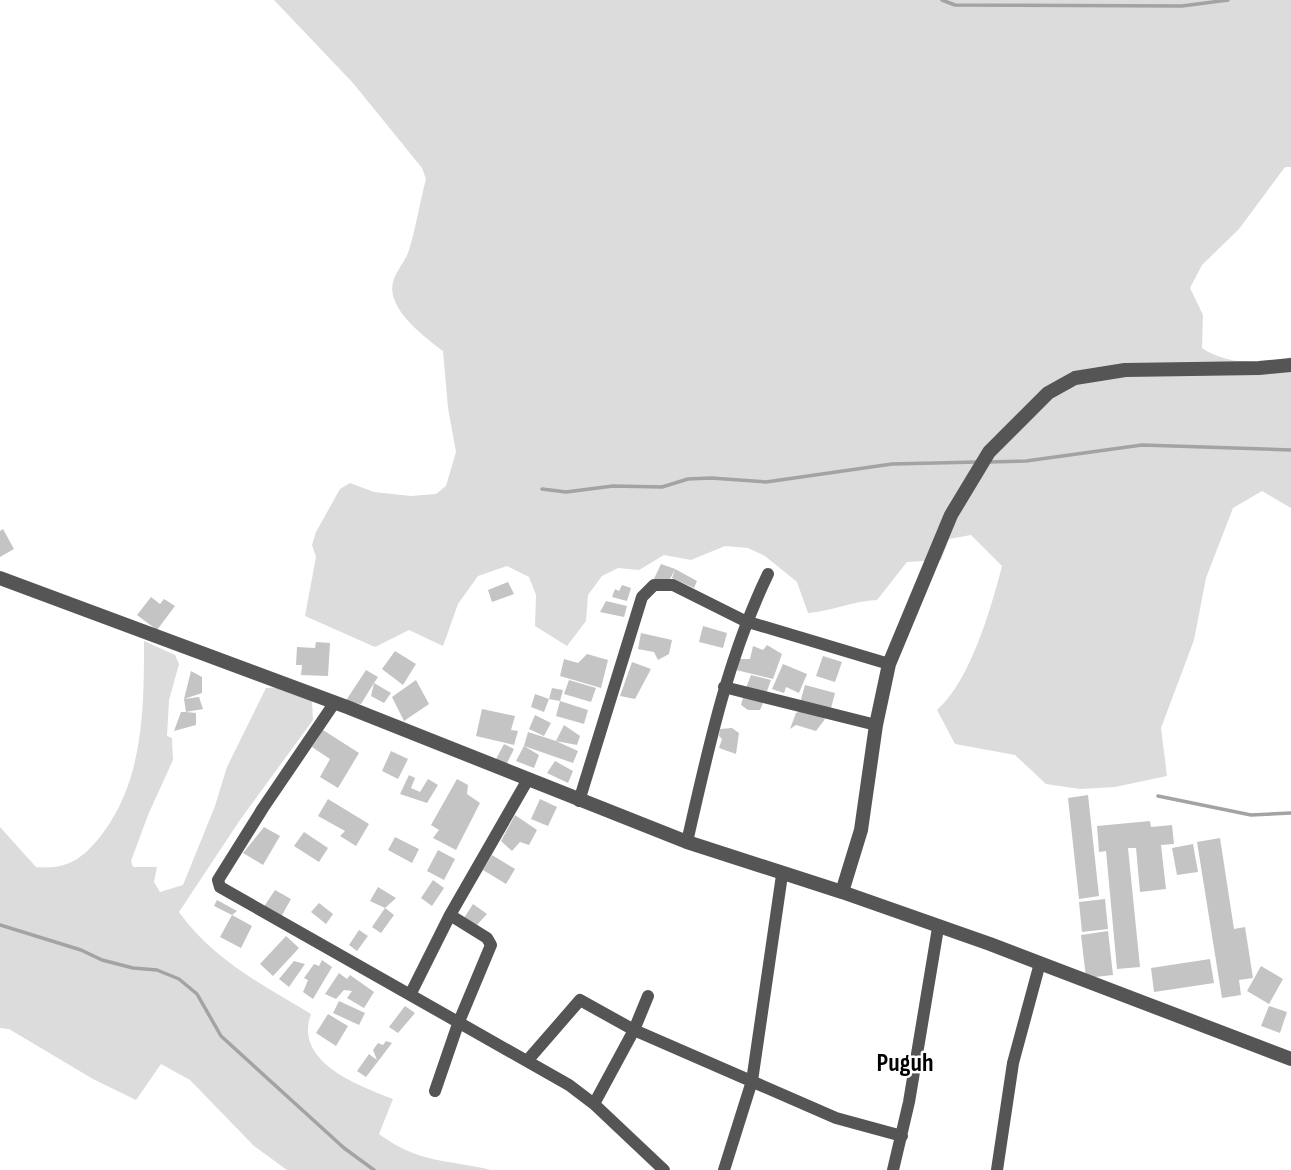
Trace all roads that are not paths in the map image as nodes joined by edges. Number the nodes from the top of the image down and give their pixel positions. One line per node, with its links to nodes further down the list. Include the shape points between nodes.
1 (1291, 365): 5 (street, via 1125,370 1075,378 1048,393 976,471 951,515)
2 (768, 574): 4 (street)
3 (0, 578): 7 (street)
4 (746, 621): 5 (street); 6 (street); 10 (street, via 673,585 648,589)
5 (889, 664): 8 (street)
6 (724, 687): 8 (street); 11 (street)
7 (335, 702): 9 (street); 17 (street, via 263,808 219,884)
8 (876, 725): 13 (street, via 861,830)
9 (527, 781): 10 (street); 14 (street)
10 (579, 801): 11 (street)
11 (687, 842): 12 (street)
12 (782, 875): 13 (street); 23 (street)
13 (842, 892): 15 (street)
14 (450, 915): 17 (street); 19 (street, via 491,945)
15 (938, 928): 16 (street); 26 (street)
16 (1041, 963): 21 (street); 30 (street, via 1013,1063)
17 (410, 995): 19 (street)
18 (648, 996): 20 (street)
19 (458, 1024): 22 (street); 24 (street)
20 (634, 1030): 22 (street, via 580,1000); 23 (street); 25 (street)
21 (1291, 1059)
22 (527, 1060): 25 (street)
23 (752, 1081): 26 (street, via 836,1118); 28 (street)
24 (435, 1091)
25 (594, 1104): 27 (street)
26 (902, 1136): 29 (street)
27 (664, 1170)
28 (724, 1170)
29 (893, 1170)
30 (997, 1170)

